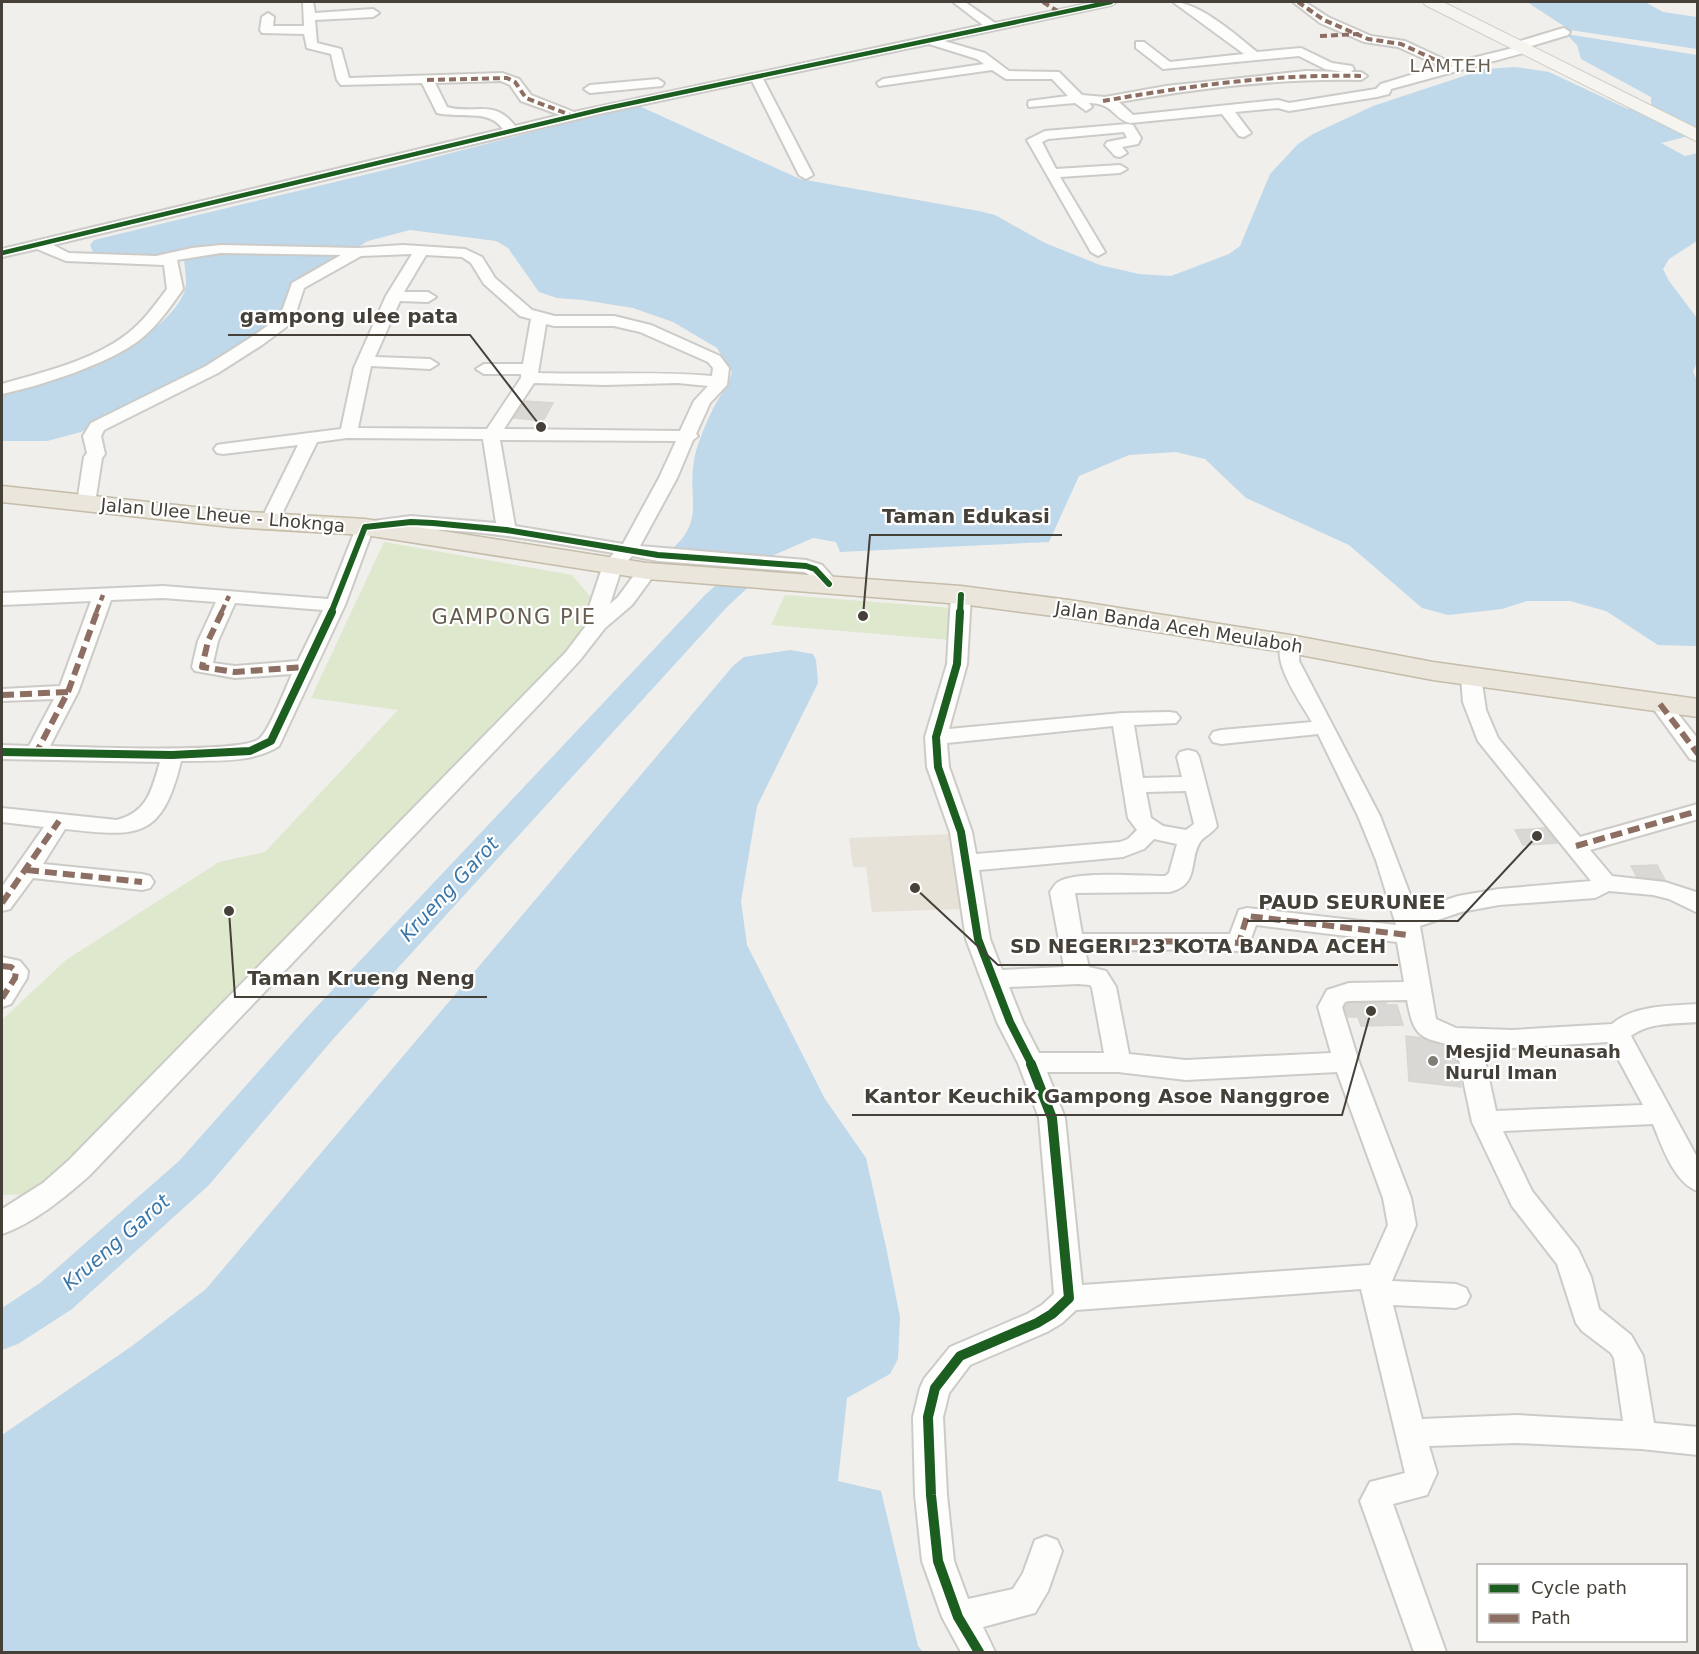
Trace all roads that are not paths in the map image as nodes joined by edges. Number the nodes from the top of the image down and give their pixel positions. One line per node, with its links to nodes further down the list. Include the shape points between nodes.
1 (308, 2): 11 (street)
2 (957, 2): 12 (street)
3 (1043, 2): 8 (street)
4 (1111, 2): 8 (street)
5 (1178, 2): 21 (street)
6 (1298, 2): 14 (street, via 1324,20)
7 (1431, 2): 19 (street)
8 (1059, 12): 12 (street)
9 (373, 13): 11 (street)
10 (268, 17): 11 (street, via 266,30)
11 (309, 23): 24 (street, via 311,45 337,52 341,73)
12 (992, 26): 16 (street)
13 (1564, 32): 19 (street)
14 (1359, 34): 15 (street); 23 (street, via 1379,42 1401,44)
15 (1320, 36)
16 (927, 40): 22 (street, via 981,56); 26 (street)
17 (1279, 41): 20 (street)
18 (1140, 45): 21 (street, via 1167,66)
19 (1521, 48): 23 (street); 39 (street)
20 (1287, 53): 21 (street); 25 (street, via 1304,53)
21 (1254, 56)
22 (995, 66): 27 (street); 32 (street, via 1006,75 1055,75)
23 (1451, 67): 29 (street)
24 (425, 74): 35 (street, via 507,78 515,82 526,98); 37 (street, via 442,110 489,112 504,119)
25 (1361, 76): 29 (street); 30 (street, via 1306,75)
26 (756, 77): 33 (street); 43 (street)
27 (883, 83)
28 (658, 84): 33 (street, via 589,84)
29 (1385, 87): 34 (street, via 1377,93 1293,112 1281,104)
30 (1103, 101): 32 (street); 36 (street, via 1112,103)
31 (1034, 104): 32 (street)
32 (1083, 104)
33 (603, 109): 35 (street)
34 (1226, 110): 36 (street); 38 (street)
35 (573, 116): 37 (street)
36 (1129, 124): 40 (street, via 1133,141 1112,145); 42 (street, via 1035,138)
37 (511, 130): 44 (street)
38 (1244, 132)
39 (1698, 137)
40 (1120, 153)
41 (1119, 170): 42 (street)
42 (1051, 173): 47 (street)
43 (806, 175)
44 (38, 244): 48 (street); 49 (street, via 66,257)
45 (422, 250): 46 (street); 50 (street); 52 (street, via 467,254 477,260 489,282)
46 (356, 252): 49 (street, via 221,249); 65 (street, via 297,286 287,319 274,328 209,371 97,427)
47 (1098, 252)
48 (2, 253)
49 (161, 259): 58 (street, via 171,263 175,289 128,340 55,372)
50 (394, 296): 51 (street); 53 (street)
51 (428, 297)
52 (539, 318): 56 (street); 57 (street, via 614,321 645,328 714,359 721,368)
53 (366, 361): 54 (street); 59 (street)
54 (430, 364)
55 (484, 369): 56 (street)
56 (529, 373): 57 (street, via 605,380 678,378); 60 (street)
57 (720, 382): 61 (street, via 702,401)
58 (2, 389)
59 (347, 433): 60 (street); 62 (street)
60 (491, 436): 61 (street); 68 (street)
61 (688, 436): 69 (street)
62 (310, 438): 63 (street); 66 (street)
63 (223, 449)
64 (2, 494): 65 (highway, Jalan Ulee Lheue - Lhoknga)
65 (86, 503): 66 (highway, Jalan Ulee Lheue - Lhoknga)
66 (269, 522): 67 (highway, Jalan Ulee Lheue - Lhoknga)
67 (365, 527): 68 (street, via 411,522); 69 (highway, Jalan Ulee Lheue - Lhoknga); 75 (street)
68 (506, 530): 69 (street)
69 (621, 557): 70 (highway, Jalan Ulee Lheue - Lhoknga); 76 (street, via 598,610)
70 (654, 566): 72 (highway, Jalan Banda Aceh Meulaboh, via 784,573 829,584); 76 (street, via 625,601)
71 (103, 595): 73 (street, via 162,592); 74 (street); 80 (street)
72 (961, 595): 77 (highway, Jalan Banda Aceh Meulaboh); 87 (street, via 957,664)
73 (229, 596): 75 (street); 78 (street, via 208,641 202,667 235,672)
74 (2, 599)
75 (334, 605): 78 (street)
76 (598, 624): 124 (street, via 538,694 79,1168 53,1191)
77 (1290, 644): 79 (highway, Jalan Banda Aceh Meulaboh); 86 (street, via 1289,661)
78 (304, 667): 92 (street, via 271,741 250,750)
79 (1471, 676): 82 (highway, Jalan Banda Aceh Meulaboh); 101 (street, via 1478,722 1489,741)
80 (68, 692): 81 (street); 90 (street)
81 (2, 695)
82 (1660, 704): 83 (highway, Jalan Banda Aceh Meulaboh); 91 (street)
83 (1698, 708)
84 (1169, 718): 85 (street)
85 (1122, 719): 87 (street); 95 (street)
86 (1325, 727): 88 (street, via 1241,724); 108 (street, via 1369,816)
87 (936, 737): 102 (street, via 938,767 961,832)
88 (1221, 737)
89 (2, 753): 90 (street)
90 (36, 753): 92 (street)
91 (1698, 754)
92 (172, 755): 98 (street, via 160,800 143,820 117,827)
93 (1188, 757): 94 (street)
94 (1195, 784): 95 (street); 100 (street, via 1206,826)
95 (1134, 785): 99 (street, via 1139,818)
96 (1698, 811): 101 (street)
97 (2, 815): 98 (street)
98 (59, 821): 103 (street)
99 (1150, 830): 100 (street); 102 (street, via 1136,844 1123,849)
100 (1190, 838): 109 (street, via 1179,877 1170,884 1095,883 1067,887 1062,892)
101 (1576, 846): 105 (street)
102 (966, 863): 112 (street, via 978,939)
103 (27, 870): 104 (street); 106 (street)
104 (142, 882)
105 (1605, 883): 107 (street, via 1665,889); 108 (street, via 1595,890 1458,904)
106 (2, 903)
107 (1698, 905)
108 (1408, 928): 109 (street, via 1247,916 1239,944); 113 (street)
109 (1073, 944): 111 (street)
110 (2, 966): 114 (street, via 16,971)
111 (1078, 975): 112 (street); 118 (street, via 1097,977 1104,987)
112 (994, 979): 120 (street)
113 (1419, 991): 117 (street, via 1424,1024 1440,1033); 119 (street, via 1349,992 1336,996 1330,1008)
114 (2, 998)
115 (1698, 1012): 116 (street, via 1647,1018 1620,1028)
116 (1617, 1034): 117 (street); 121 (street)
117 (1467, 1037): 122 (street)
118 (1118, 1062): 119 (street, via 1186,1070); 120 (street)
119 (1347, 1062): 125 (street, via 1397,1198 1402,1225)
120 (1030, 1063): 127 (street, via 1052,1118)
121 (1661, 1114): 122 (street); 123 (street, via 1681,1157)
122 (1485, 1122): 129 (street, via 1522,1198 1568,1257 1586,1314 1621,1344 1628,1356)
123 (1698, 1180)
124 (2, 1223)
125 (1377, 1284): 126 (street); 127 (street); 128 (street)
126 (1456, 1296)
127 (1069, 1298): 132 (street, via 1037,1323 960,1356 935,1388 928,1417 938,1561)
128 (1410, 1433): 129 (street, via 1517,1429); 134 (street, via 1421,1473 1416,1485 1381,1492 1376,1501)
129 (1641, 1435): 130 (street)
130 (1698, 1442)
131 (1046, 1551): 132 (street, via 1037,1580 1023,1602)
132 (958, 1617): 133 (street)
133 (979, 1653)
134 (1430, 1653)

